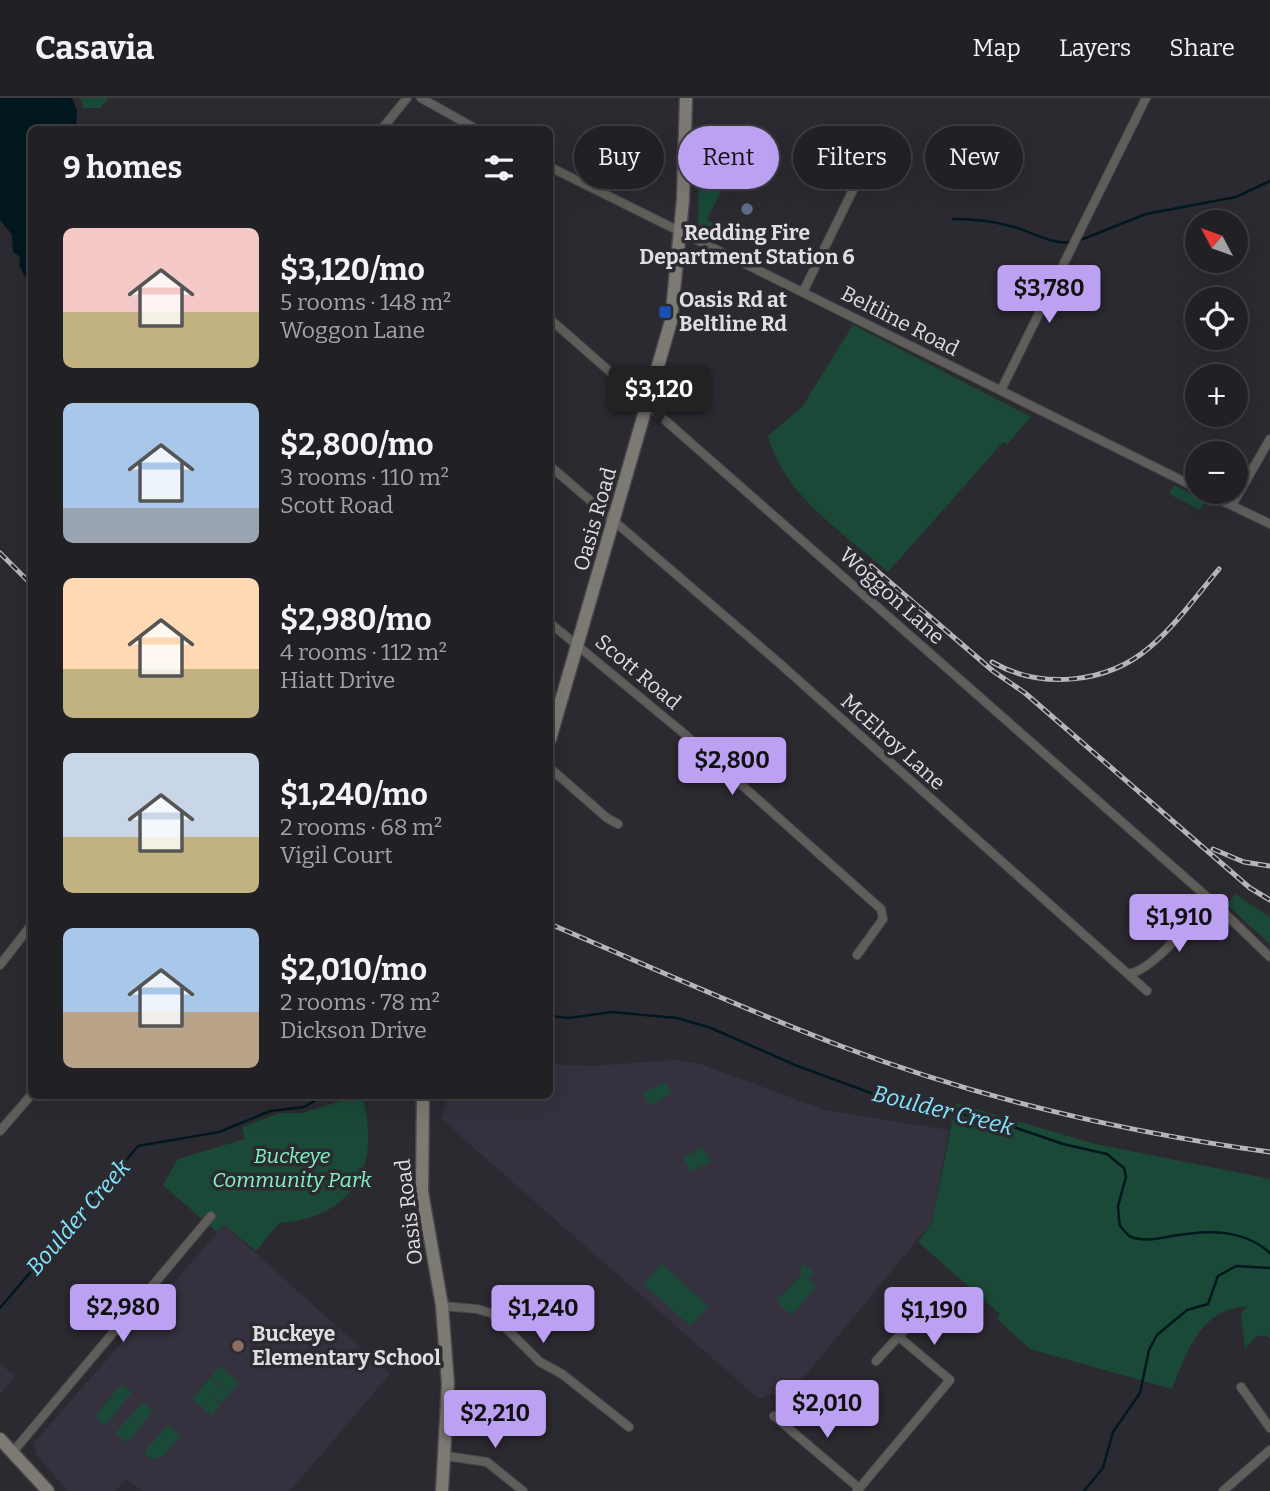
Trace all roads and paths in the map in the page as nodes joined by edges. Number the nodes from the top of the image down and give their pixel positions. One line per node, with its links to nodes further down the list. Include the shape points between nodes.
1 (407, 98): 5 (street)
2 (421, 98): 6 (street)
3 (685, 98): 9 (main road, Oasis Road)
4 (1146, 98): 12 (street)
5 (384, 126)
6 (471, 126)
7 (553, 168): 9 (street, Beltline Road)
8 (853, 189): 10 (street)
9 (681, 230): 10 (street, Beltline Road); 13 (main road, Oasis Road, via 674,305)
10 (803, 292): 12 (street, Beltline Road)
11 (553, 321): 13 (street, Woggon Lane)
12 (1001, 390): 16 (street, Beltline Road)
13 (648, 406): 18 (main road, Oasis Road); 25 (street, Woggon Lane)
14 (1270, 439): 17 (street)
15 (553, 469): 18 (street, McElroy Lane)
16 (1185, 482)
17 (1232, 505): 19 (street)
18 (614, 521): 21 (main road, Oasis Road); 30 (street, McElroy Lane)
19 (1270, 524)
20 (553, 625): 21 (street, Scott Road)
21 (579, 644): 22 (main road, Oasis Road); 27 (street, Scott Road, via 881,909 883,919)
22 (553, 729)
23 (553, 771): 24 (street)
24 (618, 824)
25 (1210, 900): 28 (street, Woggon Lane); 30 (street, via 1153,961 1138,973)
26 (28, 929): 29 (street)
27 (857, 955)
28 (1270, 957)
29 (0, 965)
30 (1128, 974): 31 (street, McElroy Lane)
31 (1147, 991)
32 (28, 1099): 34 (street)
33 (423, 1099): 36 (main road, Oasis Road, via 422,1192)
34 (0, 1131)
35 (211, 1216): 46 (street)
36 (442, 1307): 42 (street, via 477,1308 495,1316 540,1362); 47 (main road, Oasis Road, via 448,1384)
37 (921, 1312): 38 (street)
38 (899, 1337): 39 (street); 48 (street, via 950,1380)
39 (876, 1361)
40 (1241, 1387): 43 (street)
41 (774, 1416): 48 (street)
42 (629, 1427)
43 (1270, 1428)
44 (0, 1439): 46 (main road)
45 (1270, 1450): 52 (street)
46 (12, 1453): 49 (main road)
47 (446, 1456): 50 (main road, Oasis Road); 51 (street, via 487,1462)
48 (858, 1489)
49 (48, 1491)
50 (442, 1491)
51 (523, 1491)
52 (1223, 1491)

